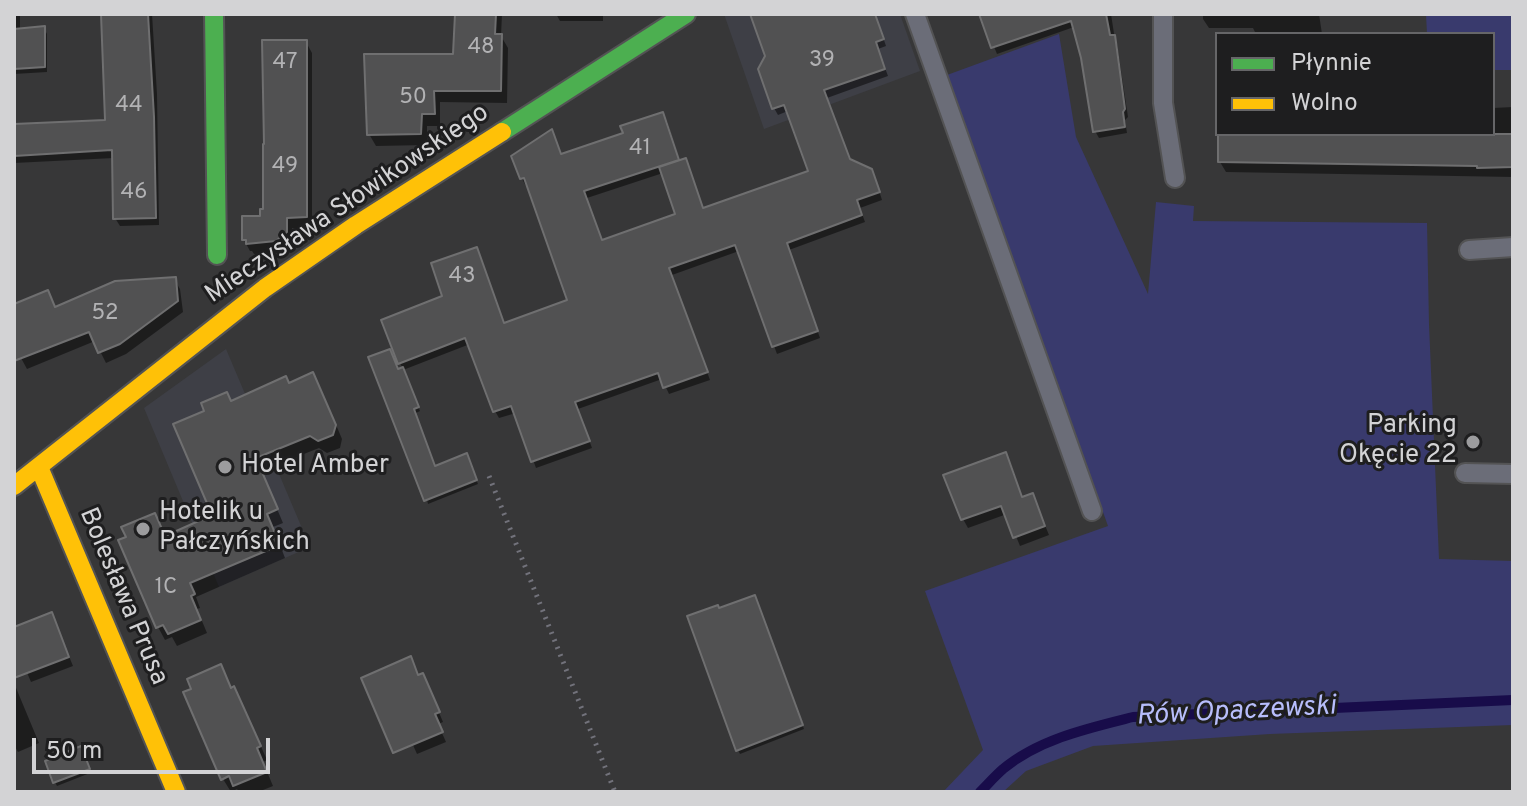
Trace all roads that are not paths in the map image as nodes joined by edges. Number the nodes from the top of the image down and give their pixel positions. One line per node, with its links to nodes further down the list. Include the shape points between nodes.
1 (214, 14): 8 (street)
2 (686, 14): 9 (street, Mieczysława Słowikowskiego, via 265,288)
3 (915, 14): 13 (lane)
4 (1163, 14): 5 (lane, via 1163,103)
5 (1175, 178)
6 (1513, 247): 7 (lane)
7 (1469, 250)
8 (217, 255)
9 (39, 467): 12 (street, Mieczysława Słowikowskiego); 14 (street, Bolesława Prusa)
10 (1465, 473): 11 (lane)
11 (1513, 474)
12 (14, 486)
13 (1092, 511)
14 (176, 792)

